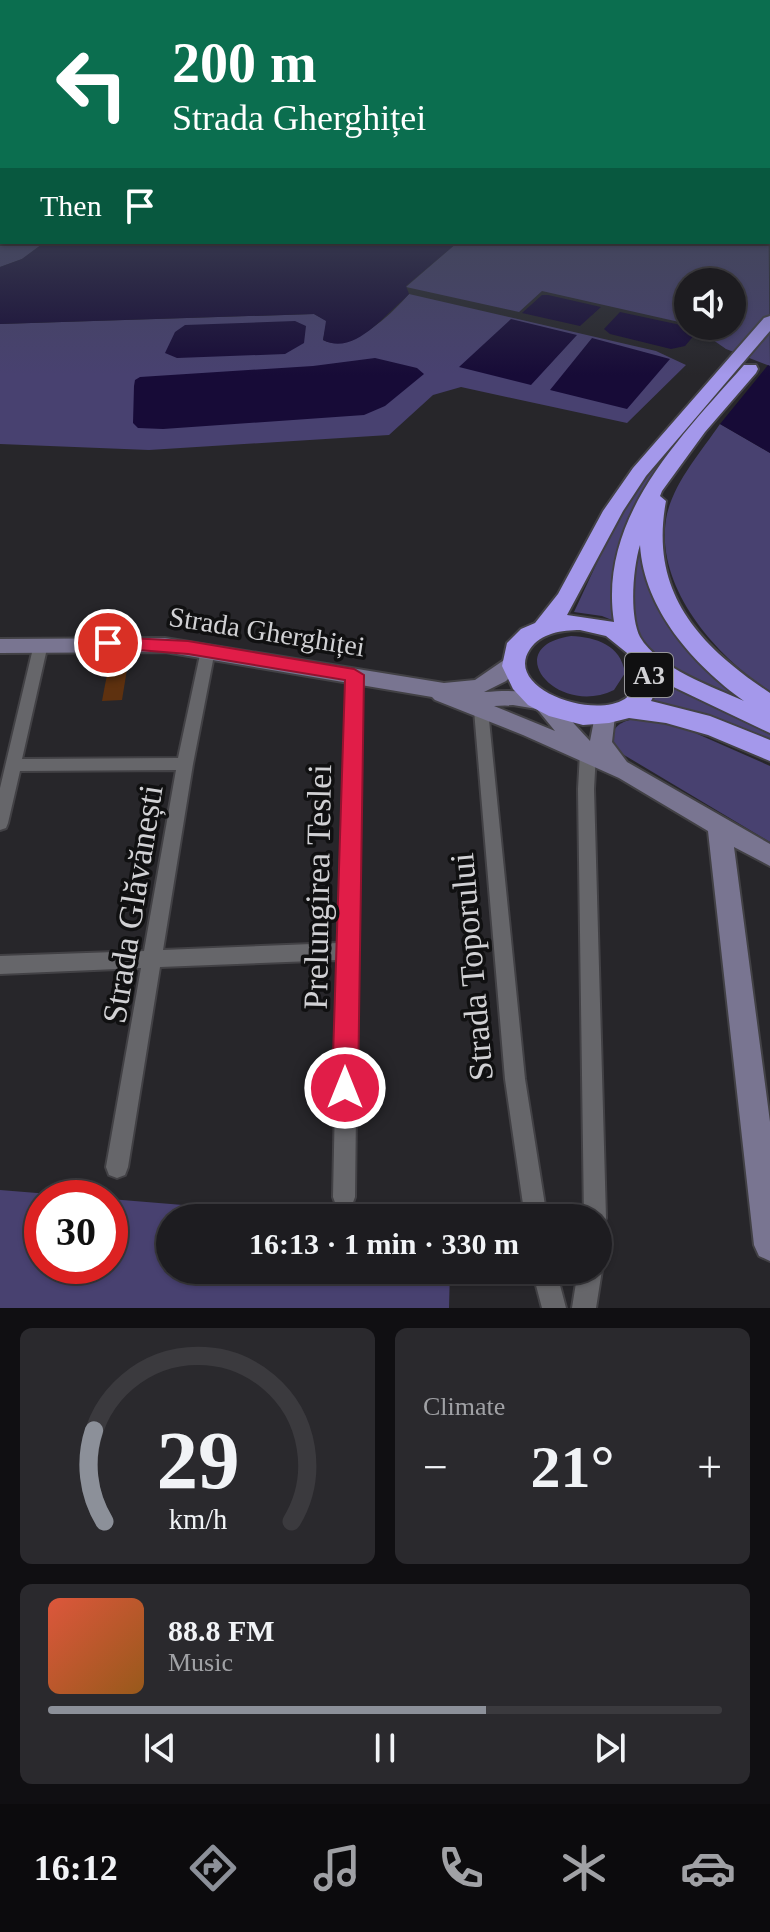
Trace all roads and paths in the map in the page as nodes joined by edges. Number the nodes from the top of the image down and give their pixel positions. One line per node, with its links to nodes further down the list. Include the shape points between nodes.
1 (770, 322): 3 (highway, A3)
2 (770, 346): 3 (highway, A3)
3 (688, 430): 4 (highway, A3); 5 (highway, A3, via 613,509 563,606)
4 (673, 461): 6 (highway, A3, via 644,502 628,544 623,597); 16 (highway, via 649,524 657,580 690,636 729,676)
5 (545, 626): 6 (highway, A3, via 587,623); 11 (highway, A3, via 519,644)
6 (629, 640): 10 (highway, A3)
7 (41, 644): 8 (street, Strada Gherghiței); 9 (street, Strada Gherghiței, via 129,643); 23 (street)
8 (0, 646)
9 (208, 650): 12 (street, Strada Gherghiței); 22 (street, Strada Glăvănești)
10 (646, 660): 18 (highway, A3, via 645,692); 19 (highway, A3, via 684,684)
11 (514, 663): 13 (street, Strada Gherghiței, via 473,688); 15 (highway, via 520,684)
12 (354, 675): 13 (street, Strada Gherghiței); 28 (street, Prelungirea Teslei)
13 (427, 689): 14 (street, Strada Gherghiței)
14 (459, 701): 15 (street, Strada Gherghiței, via 520,697); 17 (street, Strada Gherghiței)
15 (543, 704): 18 (highway, A3, via 575,715); 21 (street, Strada Gherghiței)
16 (770, 706)
17 (481, 710): 21 (street, Strada Gherghiței); 33 (street, Strada Toporului, via 515,1079)
18 (616, 712): 20 (highway, A3, via 668,711 692,717); 24 (street, Strada Gherghiței, via 600,733 602,748)
19 (770, 723)
20 (770, 751)
21 (588, 753): 24 (street, Strada Gherghiței); 34 (street)
22 (185, 764): 23 (street); 29 (street, Strada Glăvănești)
23 (14, 765): 25 (street)
24 (627, 772): 26 (street, Strada Gherghiței)
25 (0, 823)
26 (719, 825): 27 (street, Strada Gherghiței); 35 (street)
27 (770, 856)
28 (347, 951): 29 (street); 32 (street, Prelungirea Teslei)
29 (154, 960): 30 (street); 31 (street, Strada Glăvănești)
30 (0, 965)
31 (117, 1167)
32 (344, 1197)
33 (534, 1204)
34 (595, 1204)
35 (770, 1245)
36 (548, 1284): 38 (street)
37 (588, 1284): 39 (street)
38 (554, 1308)
39 (584, 1308)

